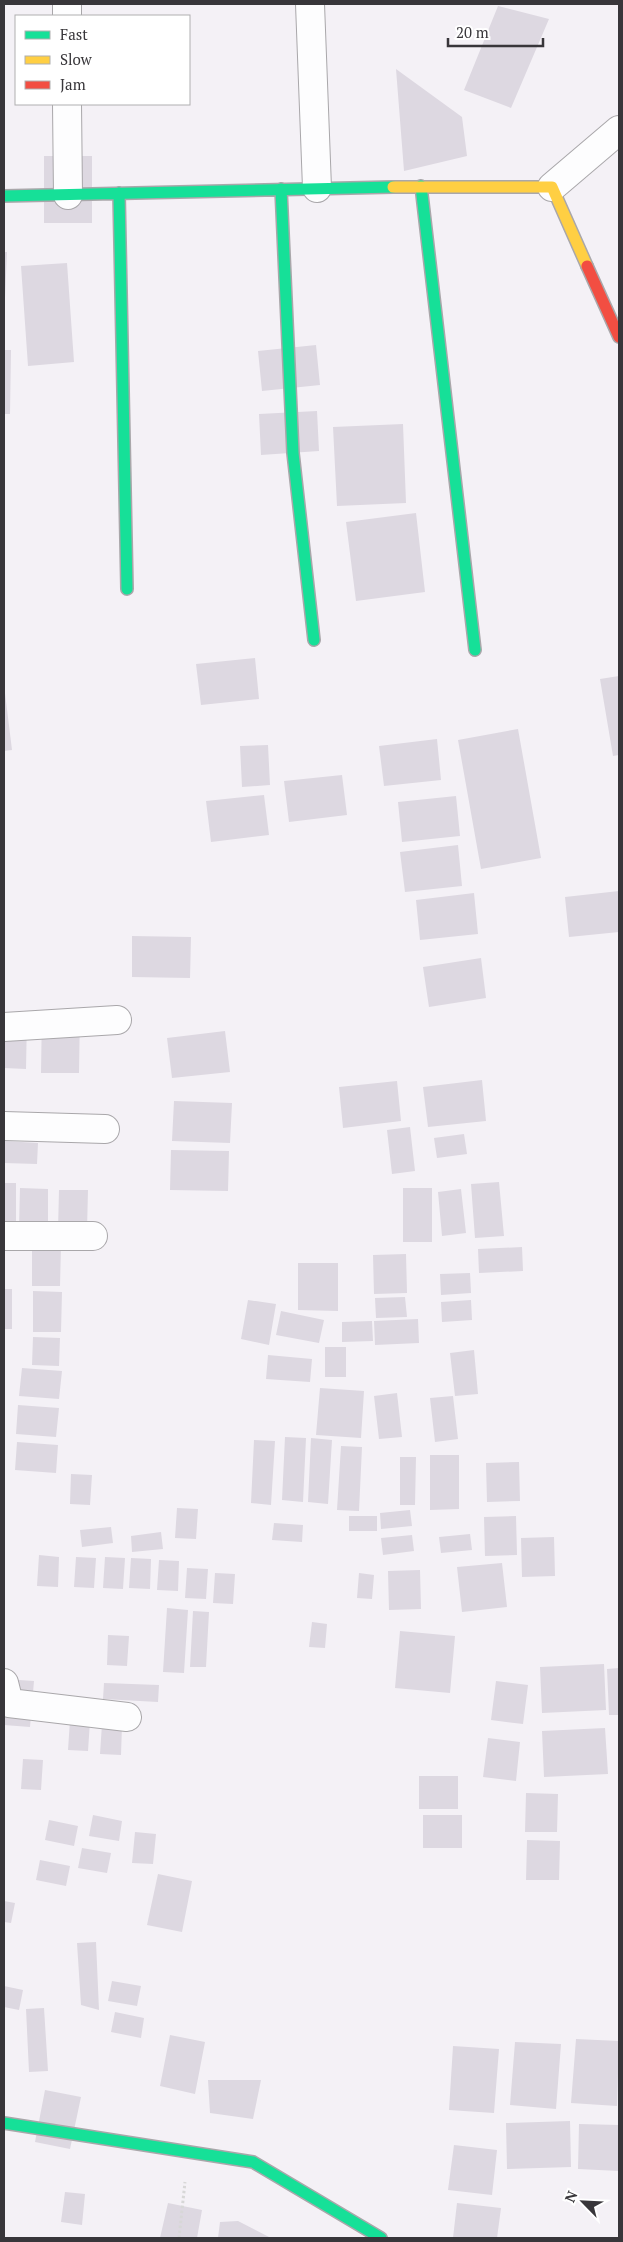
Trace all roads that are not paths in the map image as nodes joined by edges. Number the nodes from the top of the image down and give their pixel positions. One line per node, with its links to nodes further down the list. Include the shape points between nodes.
1 (310, 4): 6 (street)
2 (67, 105): 9 (street)
3 (619, 130): 5 (street)
4 (421, 186): 5 (street); 6 (street); 14 (street)
5 (552, 187): 11 (street)
6 (317, 188): 7 (street)
7 (281, 189): 8 (street); 13 (street, via 293,453)
8 (120, 193): 9 (street); 12 (street)
9 (68, 195): 10 (street)
10 (4, 196)
11 (619, 337)
12 (127, 589)
13 (314, 640)
14 (475, 650)
15 (117, 1020): 16 (street)
16 (4, 1027)
17 (4, 1126): 18 (street)
18 (105, 1129)
19 (4, 1236): 20 (street)
20 (93, 1236)
21 (4, 1683): 22 (street, via 9,1703)
22 (127, 1717)
23 (4, 2123): 24 (street, via 253,2162)
24 (381, 2238)

